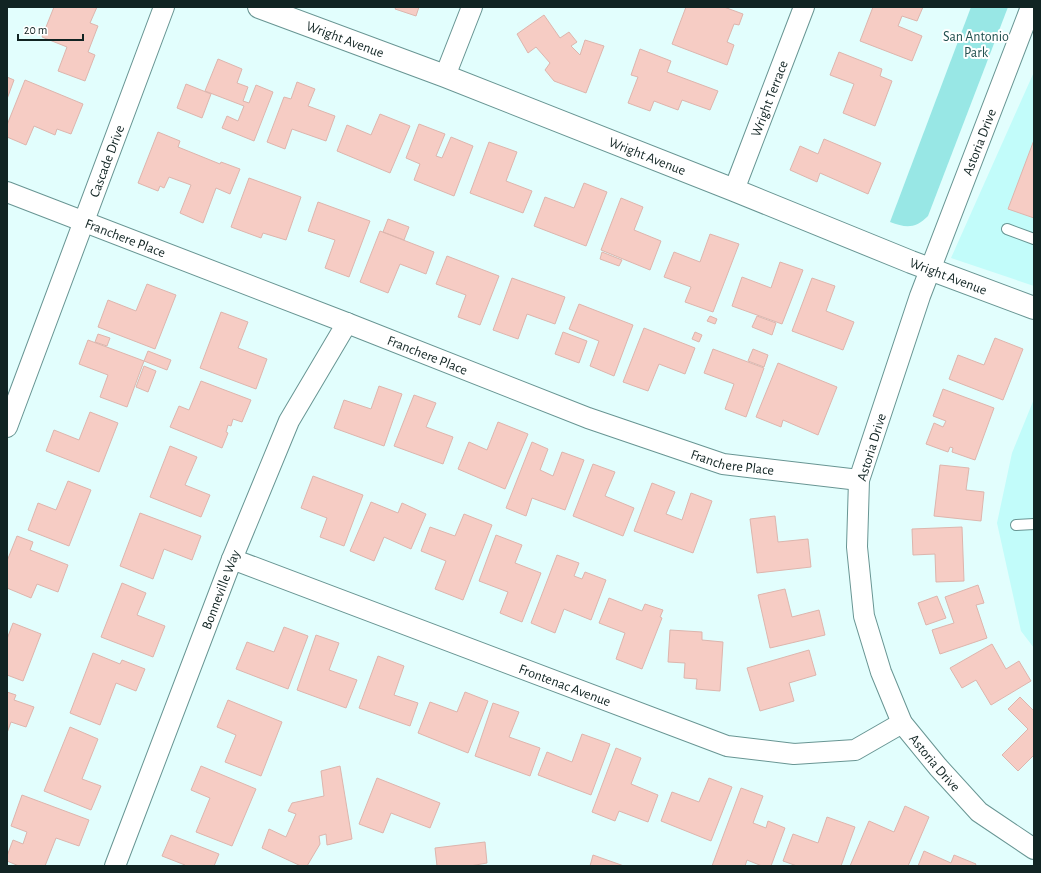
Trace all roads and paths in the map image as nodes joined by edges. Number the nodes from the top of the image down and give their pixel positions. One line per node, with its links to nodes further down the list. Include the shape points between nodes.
1 (164, 7): 9 (street, Cascade Drive)
2 (259, 7): 6 (street, Wright Avenue)
3 (472, 7): 6 (street)
4 (804, 7): 7 (street, Wright Terrace)
5 (1031, 7): 12 (street, Astoria Drive)
6 (445, 76): 7 (street, Wright Avenue)
7 (734, 190): 12 (street, Wright Avenue)
8 (7, 192): 9 (street, Franchere Place)
9 (83, 222): 14 (street, Franchere Place); 15 (street, Cascade Drive)
10 (1007, 229): 11 (lane)
11 (1034, 239)
12 (930, 269): 13 (street, Wright Avenue); 16 (street, Astoria Drive)
13 (1034, 308)
14 (347, 323): 16 (street, Franchere Place, via 588,418 723,464); 19 (street, Bonneville Way, via 289,421)
15 (7, 427)
16 (859, 480): 20 (street, Astoria Drive, via 856,547 864,616 881,672)
17 (1034, 524): 18 (lane)
18 (1016, 525)
19 (232, 559): 20 (street, Frontenac Avenue, via 727,746 794,754 855,750); 22 (street, Bonneville Way)
20 (902, 723): 21 (street, Astoria Drive, via 979,812)
21 (1034, 849)
22 (115, 866)

